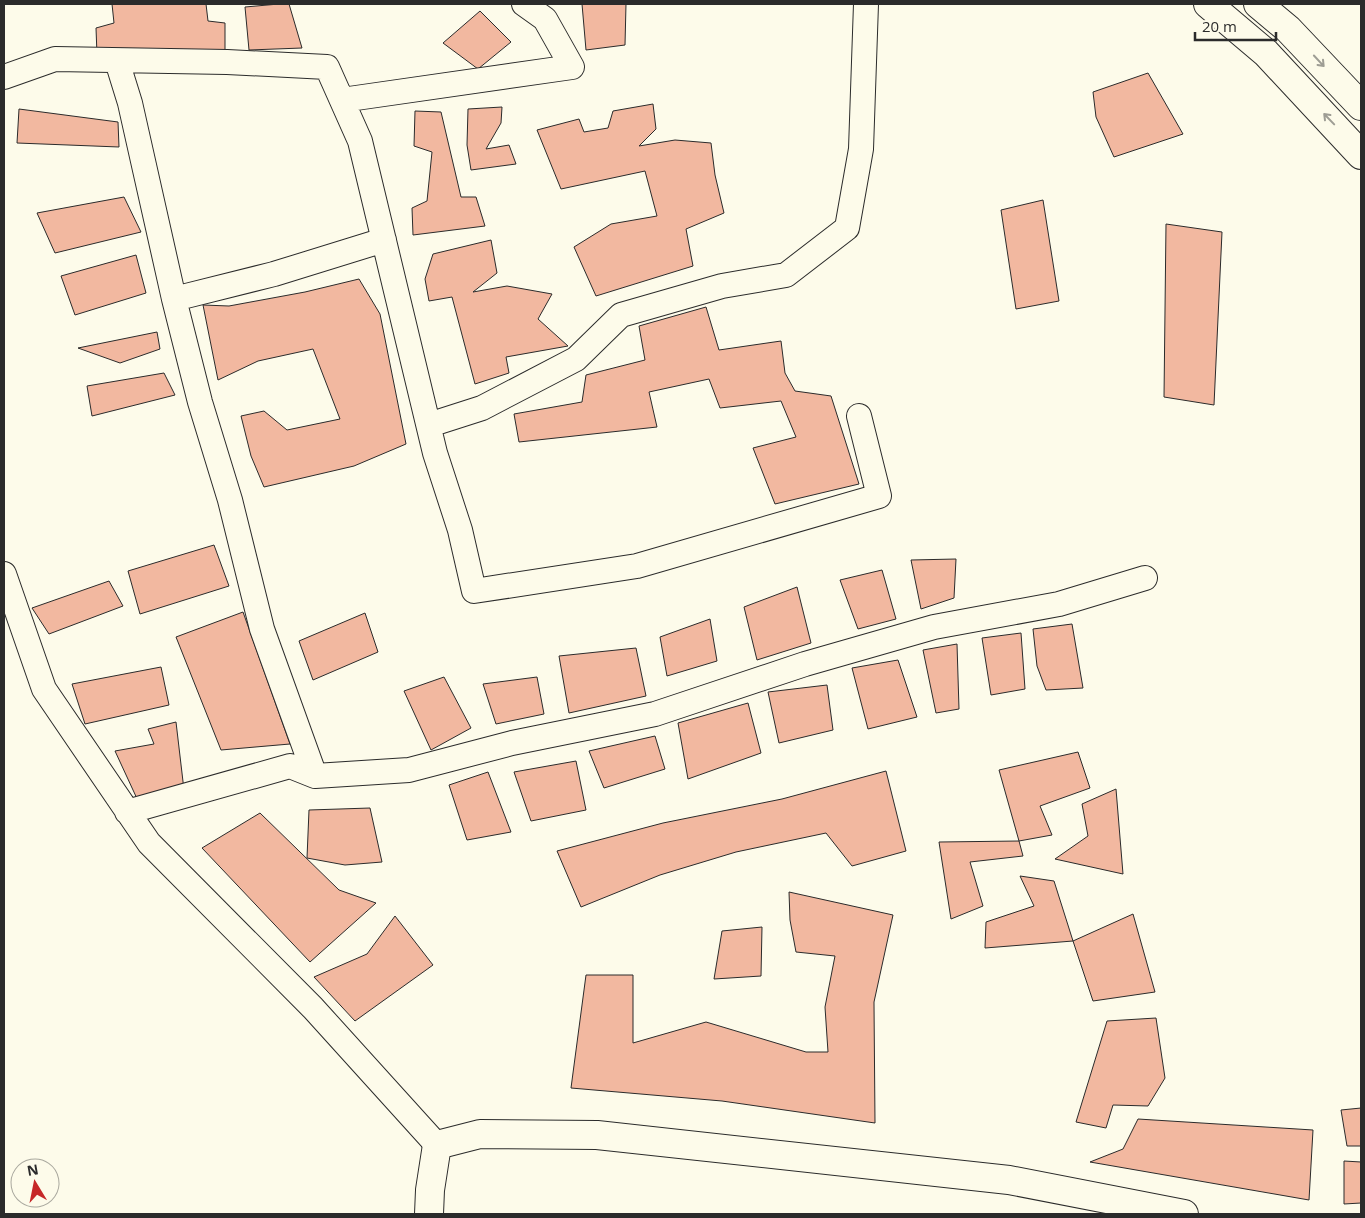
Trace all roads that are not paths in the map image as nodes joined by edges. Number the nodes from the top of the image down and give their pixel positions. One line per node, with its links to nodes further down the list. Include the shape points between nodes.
1 (524, 4): 7 (street, via 545,19 572,67)
2 (866, 4): 13 (street, via 861,149 847,228 786,275 722,286 621,315 576,359 482,408)
3 (1208, 4): 9 (main road, one-way to 3, via 1266,53)
4 (1258, 4): 8 (main road, one-way to 8, via 1288,29)
5 (117, 61): 6 (street, via 56,58); 7 (street, via 327,67); 11 (street, via 130,102)
6 (4, 77)
7 (342, 100): 10 (street, via 360,141)
8 (1361, 106)
9 (1361, 155)
10 (384, 240): 11 (street, via 274,274); 13 (street)
11 (174, 299): 16 (street, via 262,629)
12 (859, 416): 13 (street, via 879,496 637,566 474,591)
13 (429, 425)
14 (4, 574): 17 (street, via 44,689)
15 (1145, 578): 16 (street, via 1059,604 934,627 805,664 655,714 512,743 409,770)
16 (315, 776): 17 (street, via 290,766)
17 (127, 812): 18 (street, via 149,843 313,1008)
18 (437, 1145): 19 (main road); 20 (main road, via 480,1134 597,1135 1009,1180)
19 (429, 1214)
20 (1184, 1214)

